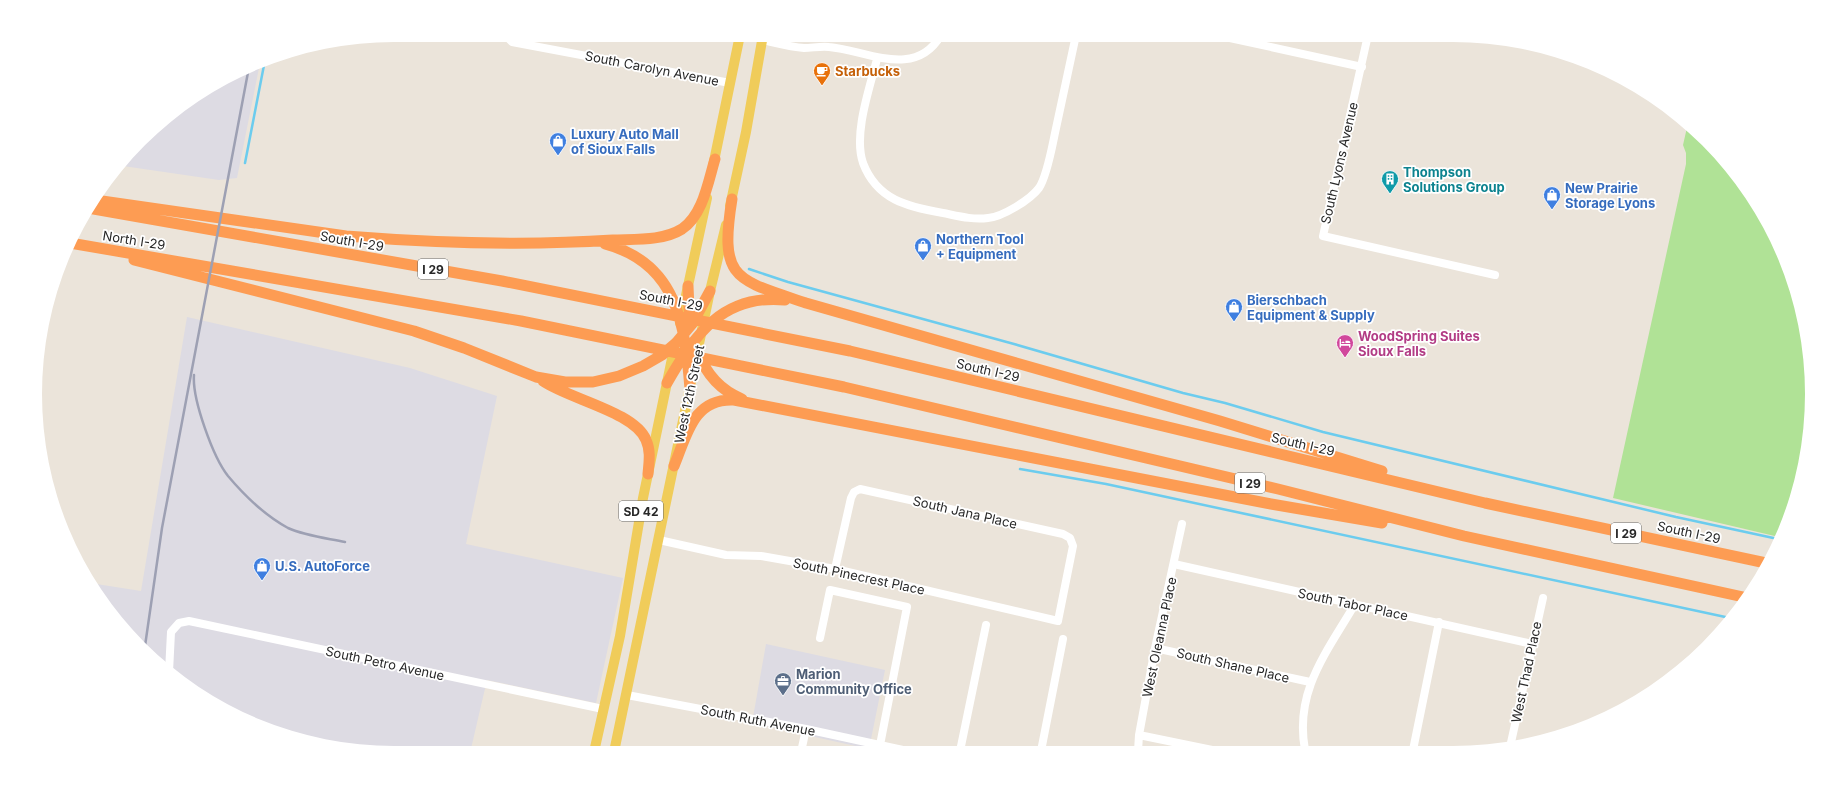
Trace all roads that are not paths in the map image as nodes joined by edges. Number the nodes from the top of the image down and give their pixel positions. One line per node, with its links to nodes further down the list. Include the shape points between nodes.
1 (512, 42): 11 (street, South Carolyn Avenue)
2 (739, 42): 11 (main road)
3 (762, 42): 13 (main road)
4 (779, 42): 9 (street, via 804,48 829,47)
5 (934, 42): 9 (street, via 927,51 914,57 898,60)
6 (1074, 42): 9 (street, via 1049,161 1039,188 1008,212 989,218 970,219 915,208 899,203 877,186 863,162 860,132)
7 (1248, 42): 10 (street)
8 (1367, 42): 10 (street, South Lyons Avenue)
9 (877, 58)
10 (1362, 67): 20 (street, South Lyons Avenue, via 1323,236)
11 (730, 83): 12 (main road)
12 (715, 159): 17 (highway, via 698,210 683,229 664,236); 21 (main road)
13 (732, 199): 22 (main road); 23 (highway, via 728,237 734,269 747,282)
14 (99, 201): 17 (highway, via 381,239 532,243)
15 (94, 209): 16 (highway, North I-29 / I 29)
16 (198, 228): 35 (highway, South I-29 / I 29, via 502,281 765,333)
17 (597, 241): 24 (highway, via 630,253 651,267 671,293)
18 (75, 245): 37 (highway, North I-29 / I 29, via 193,263 616,339 752,367)
19 (75, 245): 29 (highway, via 414,331)
20 (1495, 275)
21 (688, 286): 24 (main road); 25 (highway, via 689,309)
22 (710, 291): 25 (highway)
23 (806, 303): 25 (highway, via 767,299 746,303 725,312); 35 (highway, via 1220,421)
24 (682, 329): 25 (highway); 26 (highway); 28 (highway)
25 (697, 330): 27 (highway); 28 (highway)
26 (676, 344): 29 (highway, via 643,366 605,380 580,383); 30 (main road, West 12th Street / SD 42)
27 (698, 350): 31 (main road, West 12th Street / SD 42); 32 (highway, via 703,364 718,384 734,396)
28 (686, 351): 30 (highway); 31 (highway)
29 (536, 376): 34 (highway, via 552,387 635,424 647,441)
30 (667, 383): 34 (main road, West 12th Street / SD 42)
31 (690, 389): 33 (main road, West 12th Street / SD 42)
32 (756, 404): 33 (highway, via 725,400 703,409 691,426); 37 (highway, via 1271,504)
33 (674, 466): 38 (main road, West 12th Street / SD 42)
34 (648, 474): 55 (main road, West 12th Street / SD 42, via 620,636)
35 (1485, 503): 39 (highway, South I-29 / I 29)
36 (1182, 524): 40 (street, West Oleanna Place)
37 (1464, 536): 42 (highway, I 29)
38 (659, 540): 41 (street, South Pinecrest Place, via 726,555 761,556); 54 (main road, West 12th Street / SD 42)
39 (1762, 562)
40 (1174, 564): 44 (street, South Tabor Place); 51 (street, West Oleanna Place)
41 (835, 569): 45 (street, South Pinecrest Place); 45 (street, South Jana Place, via 852,498 854,492 860,490 1064,534 1072,542 1073,554)
42 (1741, 596)
43 (1543, 598): 50 (street, West Thad Place)
44 (1355, 604): 46 (street, South Tabor Place); 53 (street)
45 (1058, 621)
46 (1439, 622): 50 (street, South Tabor Place); 68 (street)
47 (986, 626): 63 (street)
48 (820, 638): 59 (street, via 830,590 907,607)
49 (1063, 639): 64 (street)
50 (1532, 644): 58 (street, West Thad Place)
51 (1155, 648): 53 (street, South Shane Place); 57 (street, West Oleanna Place)
52 (169, 665): 55 (street, South Petro Avenue, via 171,632 179,623 189,621)
53 (1310, 682): 67 (street, via 1303,715)
54 (627, 695): 56 (street, South Ruth Avenue); 61 (main road, West 12th Street / SD 42)
55 (604, 709): 60 (main road, West 12th Street / SD 42)
56 (806, 729): 59 (street, South Ruth Avenue); 62 (street)
57 (1139, 735): 65 (street, West Oleanna Place); 66 (street)
58 (1511, 741)
59 (880, 745)
60 (595, 746)
61 (615, 746)
62 (802, 746)
63 (961, 746)
64 (1042, 746)
65 (1138, 746)
66 (1193, 746)
67 (1304, 746)
68 (1414, 746)

